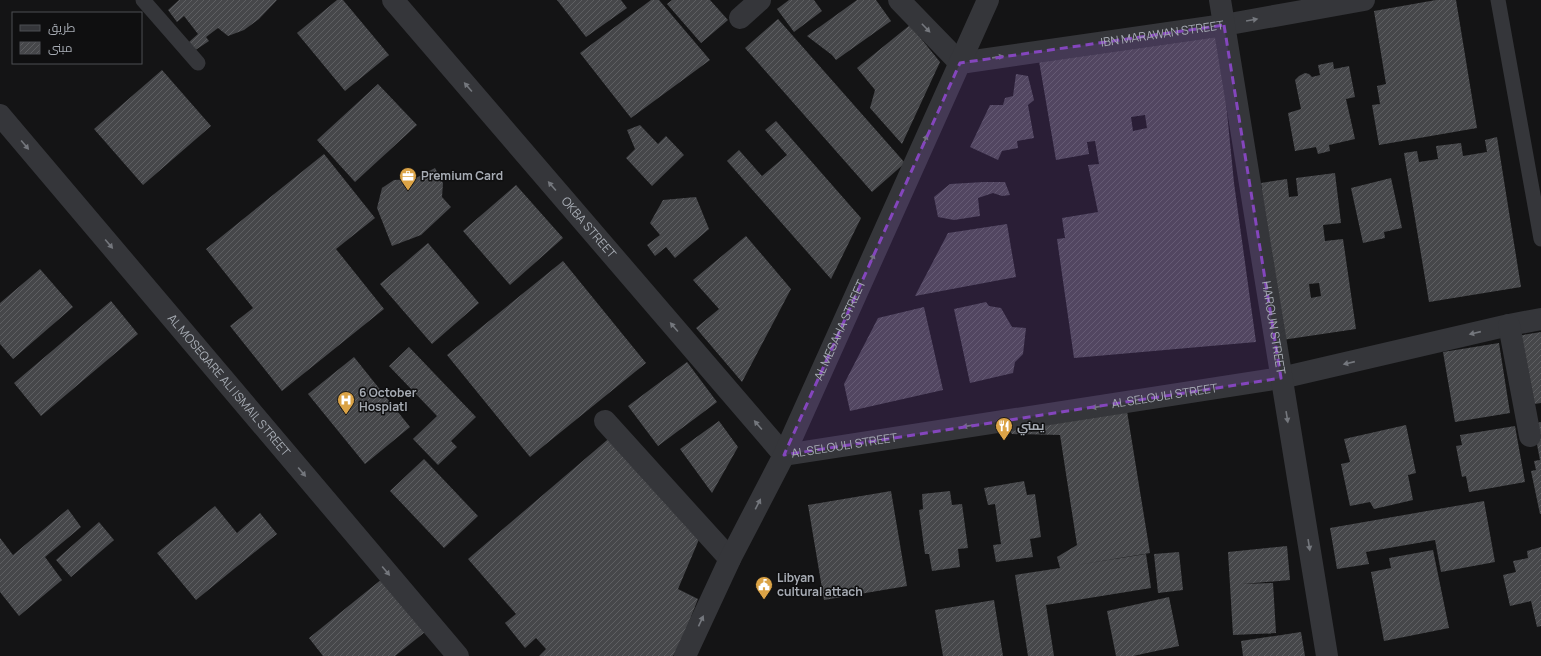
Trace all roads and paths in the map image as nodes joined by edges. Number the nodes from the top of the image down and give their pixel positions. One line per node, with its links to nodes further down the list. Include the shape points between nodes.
1 (143, 0): 11 (lane)
2 (393, 0): 20 (street, OKBA STREET, one-way to 2)
3 (760, 0): 9 (street)
4 (899, 0): 12 (street, one-way to 12)
5 (988, 0): 12 (street, AL MESAHA STREET)
6 (1220, 0): 10 (street, HAROUN STREET)
7 (1364, 0): 10 (street, IBN MARAWAN STREET, one-way to 7)
8 (1498, 0): 14 (lane)
9 (740, 18)
10 (1224, 25): 12 (street, IBN MARAWAN STREET, one-way to 10); 17 (street, HAROUN STREET)
11 (198, 63)
12 (960, 63): 20 (street, AL MESAHA STREET, one-way to 12)
13 (0, 115): 22 (street, AL MOSEQARE ALI ISMAIL STREET, one-way to 22)
14 (1541, 239)
15 (1541, 319): 16 (street, AL SELOULI STREET)
16 (1509, 326): 17 (street, AL SELOULI STREET, one-way to 17); 19 (street)
17 (1281, 378): 20 (street, AL SELOULI STREET, one-way to 20); 24 (street, HAROUN STREET, one-way to 24)
18 (606, 421): 21 (street)
19 (1530, 436)
20 (784, 455): 21 (street, AL MESAHA STREET, one-way to 20)
21 (730, 559): 23 (street, AL MESAHA STREET, one-way to 21)
22 (458, 656)
23 (684, 656)
24 (1327, 656)

